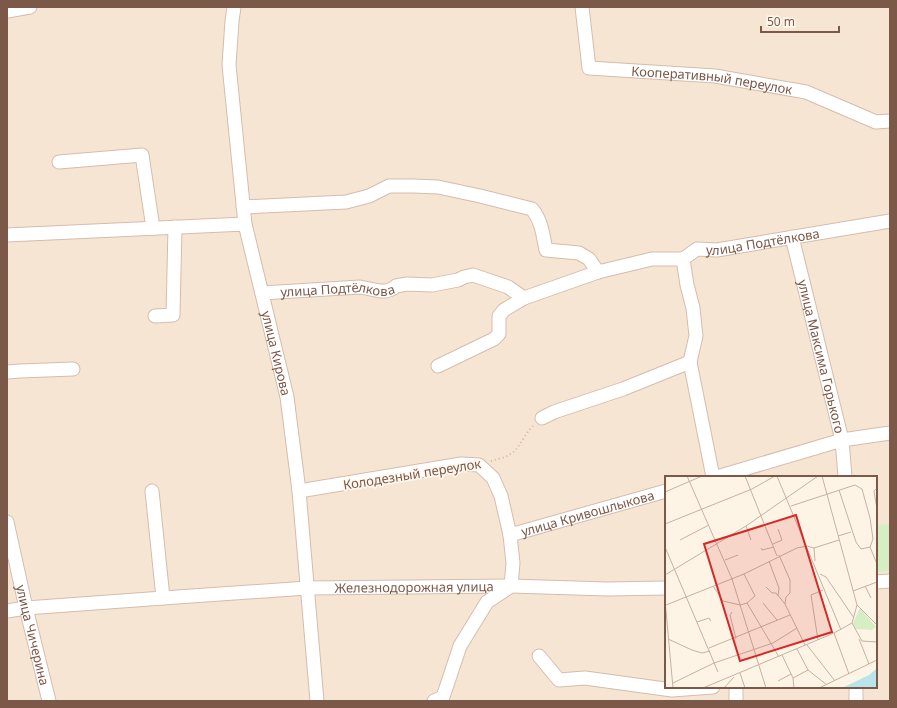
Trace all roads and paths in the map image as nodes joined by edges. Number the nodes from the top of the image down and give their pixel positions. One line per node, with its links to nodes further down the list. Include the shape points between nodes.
1 (30, 7): 4 (street)
2 (234, 7): 7 (street, улица Кирова, via 229,65)
3 (582, 7): 5 (street, Кооперативный переулок, via 589,68 715,76 806,92 876,122)
4 (7, 11)
5 (890, 121)
6 (59, 162): 11 (street, via 142,155)
7 (244, 207): 9 (street, улица Кирова); 15 (street, via 346,202 368,196 389,186 438,187 532,209 538,216 546,250 579,253 589,260)
8 (890, 221): 13 (street, улица Подтёлкова)
9 (245, 224): 10 (street); 16 (street, улица Кирова)
10 (175, 227): 11 (street); 18 (street, via 173,315)
11 (153, 228): 12 (street)
12 (7, 235)
13 (792, 237): 14 (street, улица Подтёлкова, via 717,250 697,249); 25 (street, улица Максима Горького)
14 (683, 259): 15 (street, via 652,259); 19 (street, via 694,308 696,336)
15 (598, 272): 17 (street)
16 (262, 293): 17 (street, улица Подтёлкова, via 360,287 386,291 396,286 432,285 473,275 508,287); 31 (street, улица Кирова, via 287,397)
17 (524, 298): 20 (street, via 504,310 500,316 499,334 494,340)
18 (155, 316)
19 (690, 362): 23 (street); 27 (street)
20 (438, 366)
21 (73, 369): 22 (street)
22 (7, 372)
23 (542, 418): 26 (path, Колодезный переулок, via 510,455)
24 (890, 433): 25 (street)
25 (842, 440): 28 (street); 29 (street, улица Максима Горького)
26 (479, 465): 31 (street, Колодезный переулок, via 461,464); 34 (street, улица Кривошлыкова, via 493,478 501,496)
27 (713, 476)
28 (720, 476)
29 (845, 476)
30 (152, 491): 40 (street)
31 (299, 491): 38 (street, улица Кирова)
32 (665, 491): 34 (street, улица Кривошлыкова)
33 (7, 522): 41 (street, улица Чичерина)
34 (510, 535): 37 (street, улица Кривошлыкова, via 513,563)
35 (890, 581): 36 (street)
36 (877, 582)
37 (511, 586): 38 (street, Железнодорожная улица); 39 (street, Железнодорожная улица); 49 (street, via 487,602 460,646 443,697)
38 (307, 588): 40 (street, Железнодорожная улица); 48 (street, улица Кирова)
39 (665, 588)
40 (163, 598): 41 (street, Железнодорожная улица)
41 (26, 608): 42 (street, Железнодорожная улица); 47 (street, улица Чичерина)
42 (7, 611)
43 (539, 656): 44 (street, via 559,680 585,678 672,690)
44 (699, 688)
45 (736, 688): 50 (street)
46 (856, 688): 51 (street)
47 (49, 701)
48 (317, 701)
49 (434, 701)
50 (736, 701)
51 (856, 701)

